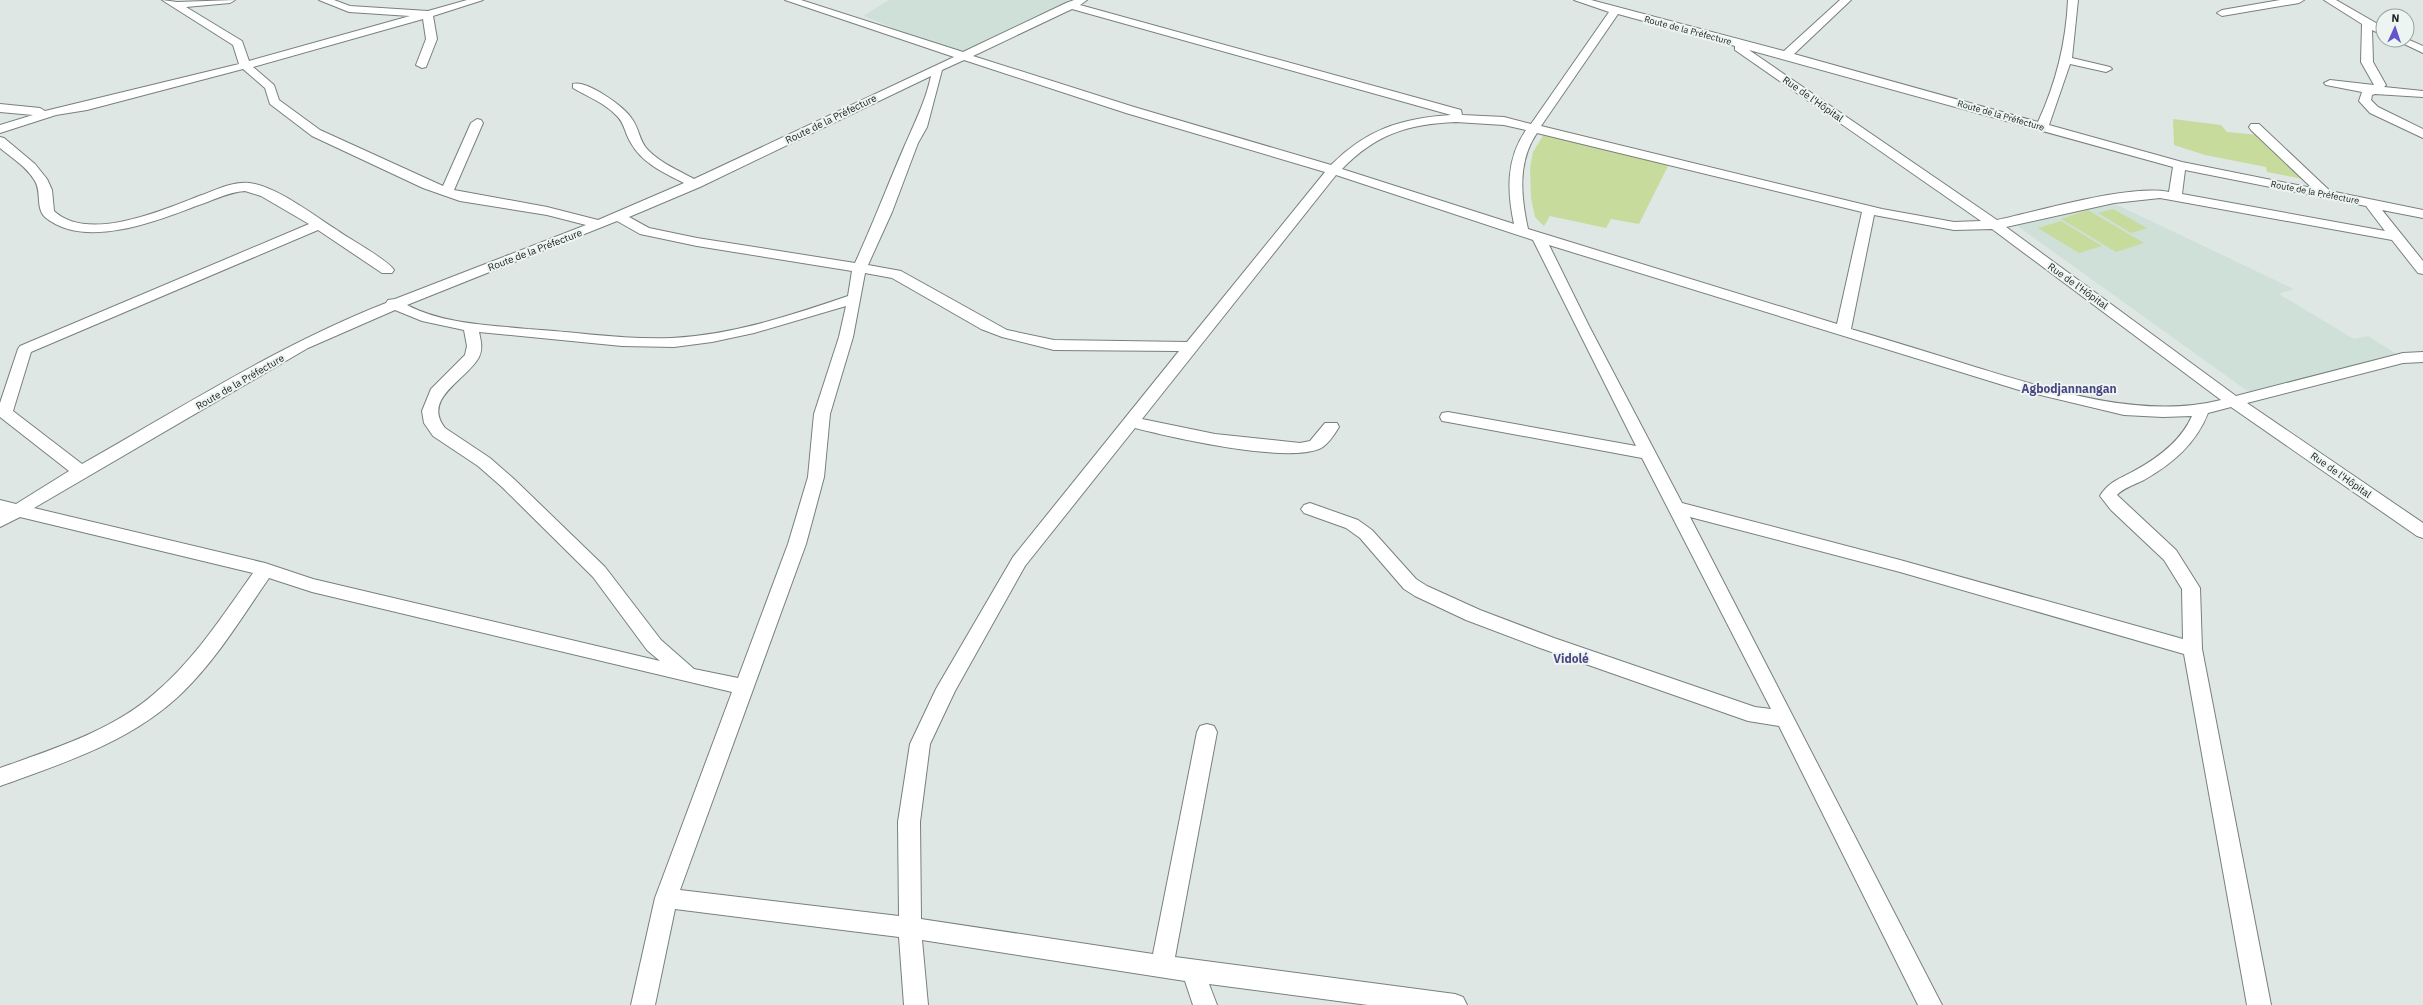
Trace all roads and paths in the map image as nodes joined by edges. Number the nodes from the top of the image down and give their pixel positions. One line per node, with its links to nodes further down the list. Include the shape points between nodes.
1 (167, 0): 12 (street)
2 (230, 0): 12 (street)
3 (324, 0): 15 (street, via 349,9)
4 (478, 0): 15 (street)
5 (790, 0): 20 (street)
6 (1581, 0): 13 (street, Route de la Préfecture)
7 (1846, 0): 19 (street)
8 (2073, 0): 21 (street)
9 (2299, 0): 14 (street)
10 (2329, 0): 16 (street)
11 (1076, 3): 20 (street, Route de la Préfecture); 32 (street)
12 (177, 5): 22 (street, via 238,43)
13 (1615, 11): 18 (street, Route de la Préfecture); 36 (street)
14 (2222, 12)
15 (428, 14): 22 (street); 23 (street, via 432,32)
16 (2367, 24): 17 (street); 28 (street, via 2367,62 2380,85)
17 (2375, 28)
18 (1730, 42): 19 (street, Route de la Préfecture); 52 (street, Rue de l'Hôpital)
19 (1786, 55): 34 (street, Route de la Préfecture)
20 (962, 57): 24 (street, Route de la Préfecture); 41 (street)
21 (2066, 60): 25 (street); 34 (street, via 2055,98)
22 (246, 65): 31 (street, via 87,106); 43 (street, via 270,87 274,102 316,133)
23 (422, 65)
24 (937, 68): 42 (street, Route de la Préfecture); 56 (street, via 921,127)
25 (2106, 69)
26 (2330, 83): 28 (street)
27 (577, 86): 42 (street, via 612,106 626,118 636,143 646,154 662,167)
28 (2374, 90): 29 (street); 38 (street, via 2365,97 2369,106)
29 (2423, 94)
30 (1, 112): 31 (street)
31 (54, 112): 37 (street)
32 (1474, 118): 36 (street); 41 (street, via 1443,118 1405,123 1347,154)
33 (477, 123): 43 (street)
34 (2042, 126): 40 (street, Route de la Préfecture)
35 (2255, 127): 44 (street)
36 (1533, 128): 47 (street); 53 (street, via 1516,161 1515,200)
37 (0, 129)
38 (2423, 134)
39 (0, 141): 51 (street, via 37,174 45,186 45,206 52,216 71,226 90,228 119,225 164,214 233,189 246,187 266,193)
40 (2180, 165): 44 (street, Route de la Préfecture); 45 (street)
41 (1333, 170): 53 (street); 63 (street)
42 (695, 184): 49 (street, Route de la Préfecture)
43 (447, 191): 50 (street, via 460,197)
44 (2325, 194): 46 (street, Route de la Préfecture)
45 (2175, 195): 52 (street, via 2114,199); 55 (street)
46 (2369, 202): 48 (street, Route de la Préfecture); 55 (street)
47 (1869, 210): 52 (street, via 1954,226); 62 (street)
48 (2423, 214)
49 (619, 217): 50 (street, Route de la Préfecture); 56 (street, via 645,231 747,252)
50 (600, 224): 60 (street, Route de la Préfecture)
51 (318, 225): 57 (street); 66 (street, via 26,349)
52 (1995, 225): 65 (street, Rue de l'Hôpital)
53 (1522, 231): 54 (street)
54 (1539, 237): 62 (street); 71 (street)
55 (2396, 237): 58 (street)
56 (859, 269): 59 (street); 63 (street, via 896,274 972,319 1018,337 1054,345)
57 (387, 270)
58 (2423, 270)
59 (855, 298): 61 (street, via 735,334 691,341 645,343); 82 (street, via 822,414 814,485 797,544)
60 (393, 303): 61 (street, via 410,313); 72 (street, Route de la Préfecture, via 303,345)
61 (471, 327): 81 (street, via 474,346 472,356 438,389 430,412 432,423 438,432 484,462 508,482 599,572 654,645)
62 (1843, 330): 67 (street, via 2024,387 2124,410)
63 (1189, 347): 69 (street)
64 (2423, 357): 65 (street, via 2403,358)
65 (2234, 402): 67 (street); 78 (street, Rue de l'Hôpital)
66 (4, 403): 72 (street, via 5,413)
67 (2202, 410): 80 (street, via 2189,437 2156,466 2113,489 2108,496 2170,555 2185,576 2191,588)
68 (1448, 417): 71 (street)
69 (1130, 421): 70 (street, via 1171,432 1300,448 1315,445); 87 (street, via 1019,562 946,689 920,744 909,822)
70 (1331, 427)
71 (1648, 454): 74 (street)
72 (81, 472): 76 (street, Route de la Préfecture)
73 (0, 506): 76 (street)
74 (1674, 506): 80 (street, via 1900,566); 83 (street)
75 (1310, 509): 83 (street, via 1352,524 1366,534 1410,584 1473,615 1755,715)
76 (18, 510): 77 (street, Route de la Préfecture); 79 (street)
77 (0, 521)
78 (2423, 532)
79 (265, 570): 81 (street, via 312,585); 85 (street, via 200,660 161,701 115,730 72,750)
80 (2193, 649): 95 (street)
81 (689, 676): 82 (street)
82 (744, 687): 86 (street)
83 (1785, 719): 94 (street)
84 (1207, 732): 88 (street)
85 (0, 777)
86 (666, 898): 87 (street); 90 (street)
87 (910, 928): 88 (street); 91 (street)
88 (1162, 966): 89 (street)
89 (1193, 971): 92 (street); 93 (street)
90 (643, 1005)
91 (916, 1005)
92 (1205, 1005)
93 (1455, 1005)
94 (1930, 1005)
95 (2259, 1005)

